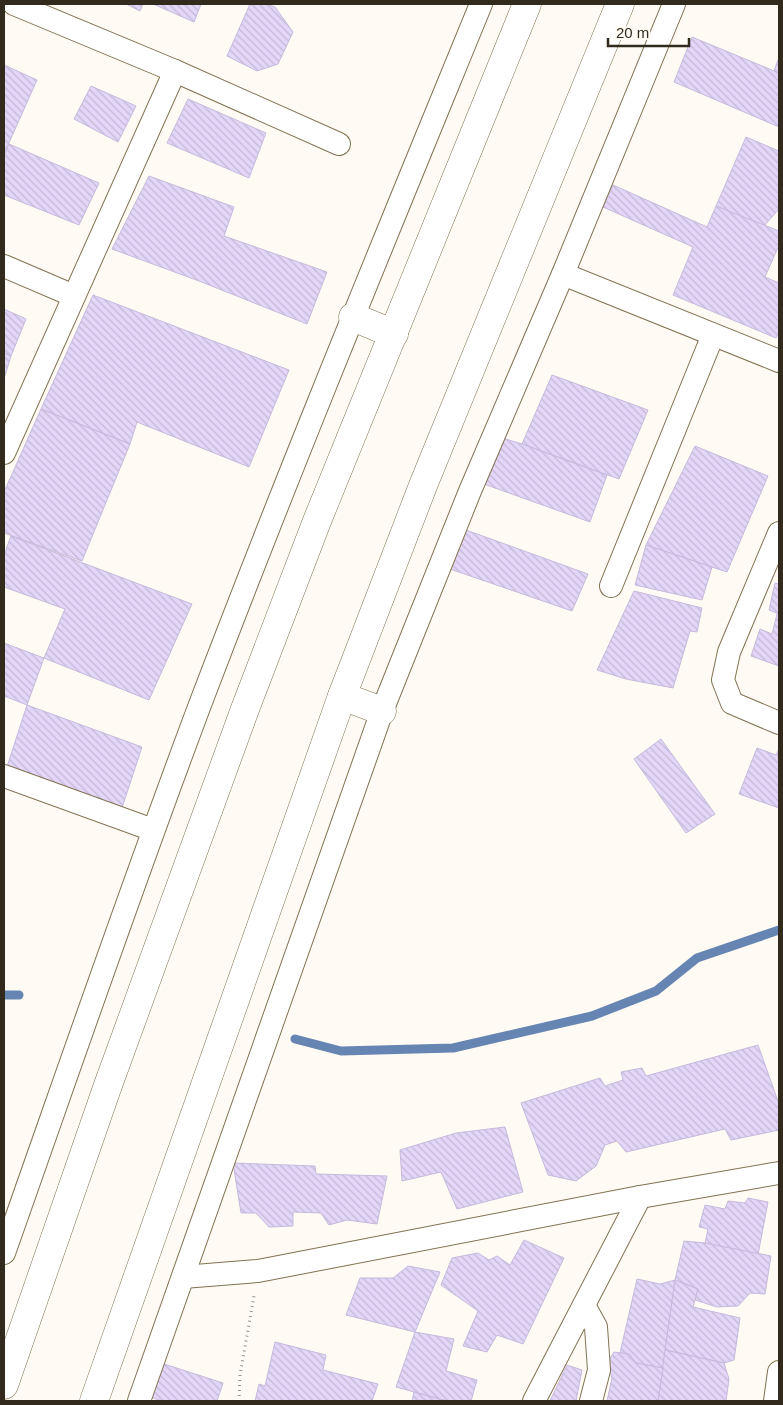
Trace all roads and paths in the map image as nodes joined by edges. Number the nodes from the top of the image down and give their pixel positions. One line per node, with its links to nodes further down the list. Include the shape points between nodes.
1 (14, 4): 6 (street)
2 (481, 4): 11 (street)
3 (527, 4): 12 (main road)
4 (620, 4): 18 (main road, via 427,474)
5 (674, 4): 9 (street)
6 (175, 71): 7 (street); 10 (street)
7 (339, 144)
8 (4, 266): 10 (street)
9 (563, 274): 13 (street); 19 (street, via 470,491)
10 (74, 296): 15 (street)
11 (352, 317): 12 (main road); 22 (street, via 250,573)
12 (394, 334): 30 (main road, via 216,786)
13 (713, 334): 14 (street); 17 (street)
14 (779, 361)
15 (4, 453)
16 (779, 533): 20 (street, via 729,652 724,680 732,703)
17 (611, 586)
18 (342, 696): 19 (main road); 31 (main road)
19 (382, 711): 27 (street)
20 (779, 723)
21 (4, 776): 22 (street)
22 (153, 830): 25 (street)
23 (779, 1173): 24 (street)
24 (640, 1197): 26 (street); 28 (street)
25 (4, 1253)
26 (258, 1271): 27 (street); 33 (path, via 240,1375)
27 (183, 1277): 32 (street)
28 (584, 1305): 34 (street); 35 (street, via 596,1327 599,1370)
29 (779, 1372): 36 (street)
30 (4, 1385)
31 (94, 1401)
32 (139, 1401)
33 (239, 1401)
34 (534, 1401)
35 (591, 1401)
36 (775, 1401)

